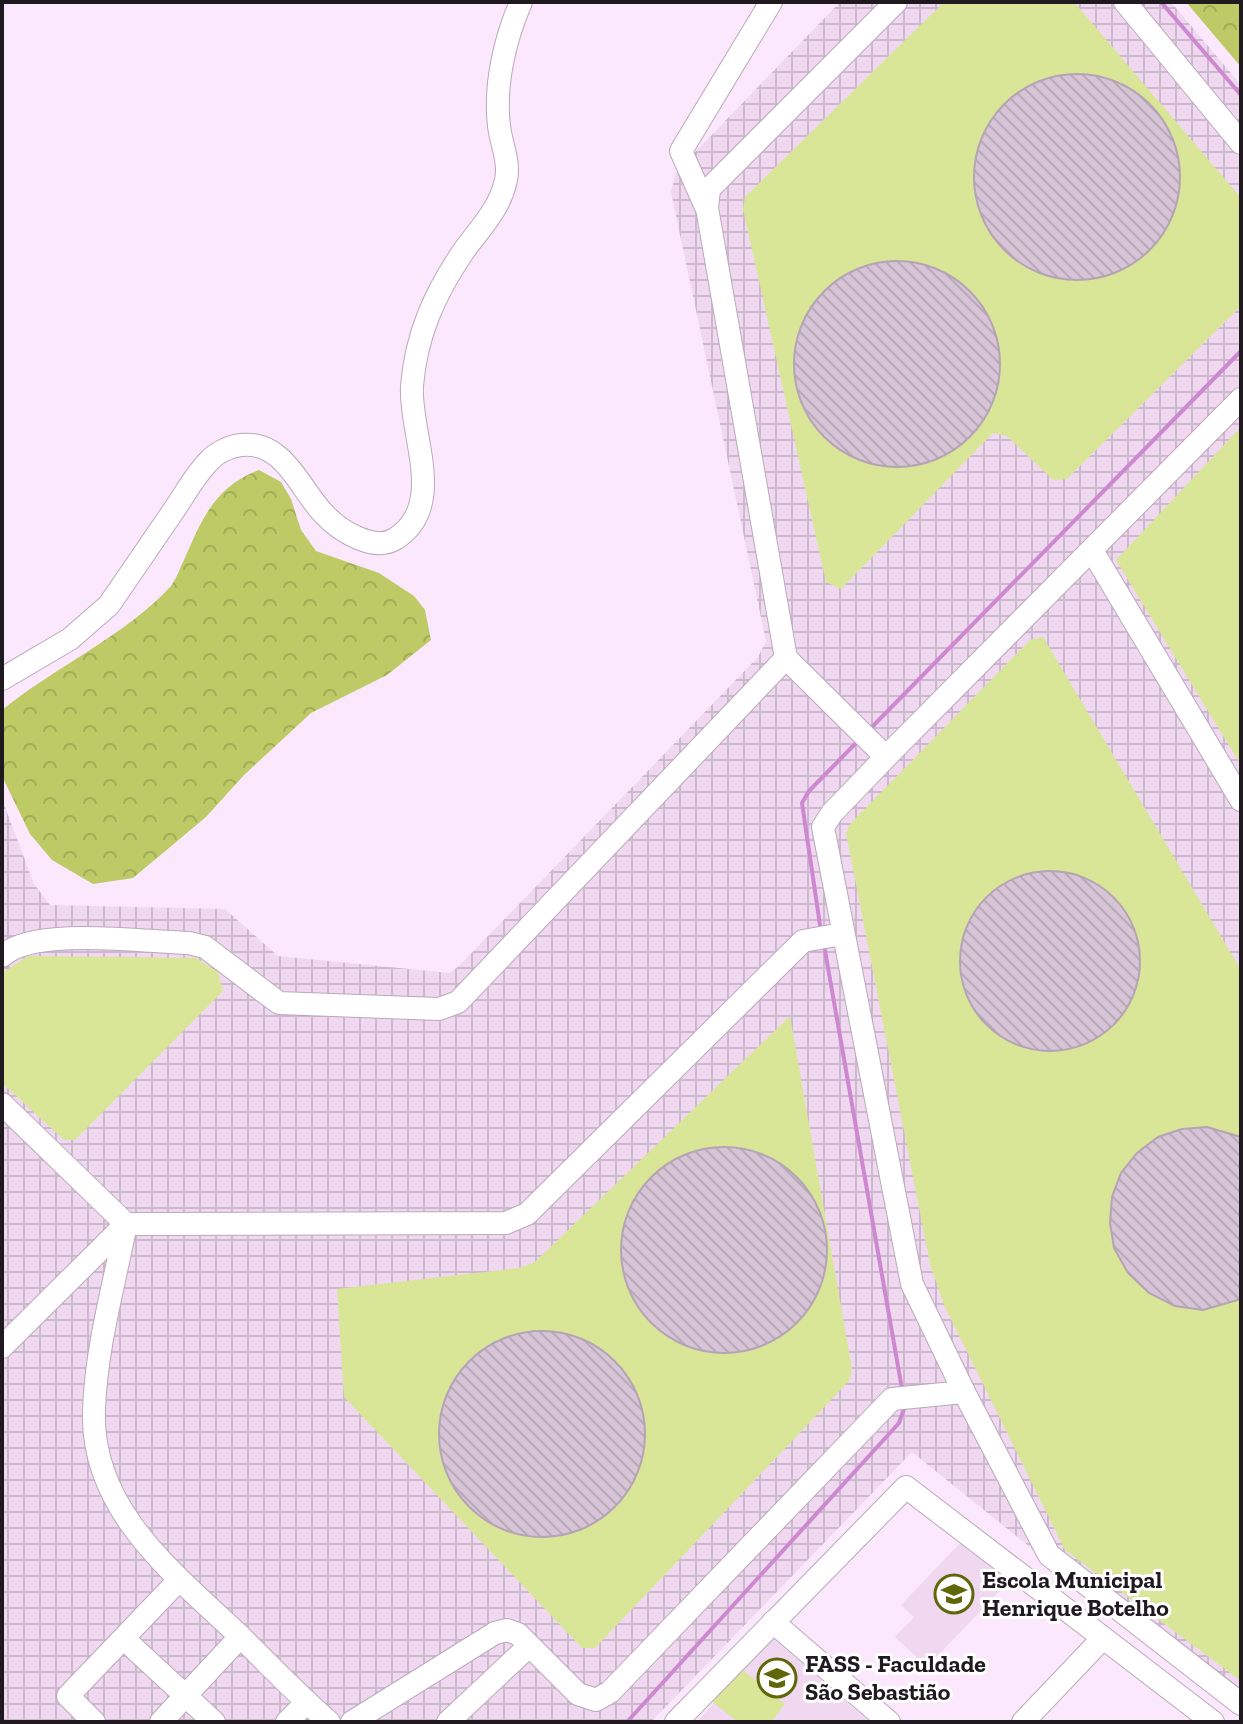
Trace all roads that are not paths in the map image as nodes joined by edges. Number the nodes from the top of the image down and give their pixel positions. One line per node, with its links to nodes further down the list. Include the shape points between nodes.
1 (521, 2): 10 (street, via 499,85 507,178 498,204 447,278 422,330 412,389 424,487 408,528 392,541 349,535 323,514 284,463 258,448 236,445 210,459 109,605 89,625)
2 (771, 2): 6 (street, via 681,151)
3 (896, 2): 6 (street, via 709,189)
4 (1125, 2): 5 (street)
5 (1241, 143)
6 (707, 208): 9 (street)
7 (1241, 399): 8 (street)
8 (1093, 552): 11 (street); 12 (street)
9 (786, 658): 11 (street); 14 (street, via 458,1002 439,1009 279,1003 205,947 189,943 53,939 23,944)
10 (2, 679)
11 (886, 757): 13 (street, via 823,827)
12 (1241, 800)
13 (842, 934): 16 (street, via 803,941 527,1214 506,1223); 18 (street, via 912,1284)
14 (2, 956)
15 (2, 1104): 16 (street)
16 (126, 1224): 17 (street); 19 (street, via 93,1413 111,1493 137,1535)
17 (2, 1347)
18 (964, 1392): 24 (street, via 892,1399 610,1692 596,1700 578,1694); 27 (street, via 1049,1555)
19 (179, 1580): 21 (street); 23 (street)
20 (773, 1622): 22 (street, via 906,1487); 35 (street); 36 (street)
21 (240, 1637): 25 (street); 26 (street)
22 (1103, 1638): 37 (street); 38 (street)
23 (124, 1639): 25 (street); 28 (street, via 68,1696)
24 (528, 1647): 33 (street, via 518,1634 495,1633); 34 (street)
25 (187, 1696): 29 (street); 30 (street)
26 (307, 1702): 31 (street); 32 (street)
27 (1241, 1704)
28 (94, 1722)
29 (161, 1722)
30 (214, 1722)
31 (287, 1722)
32 (329, 1722)
33 (352, 1722)
34 (448, 1722)
35 (676, 1722)
36 (889, 1722)
37 (1023, 1722)
38 (1213, 1722)

